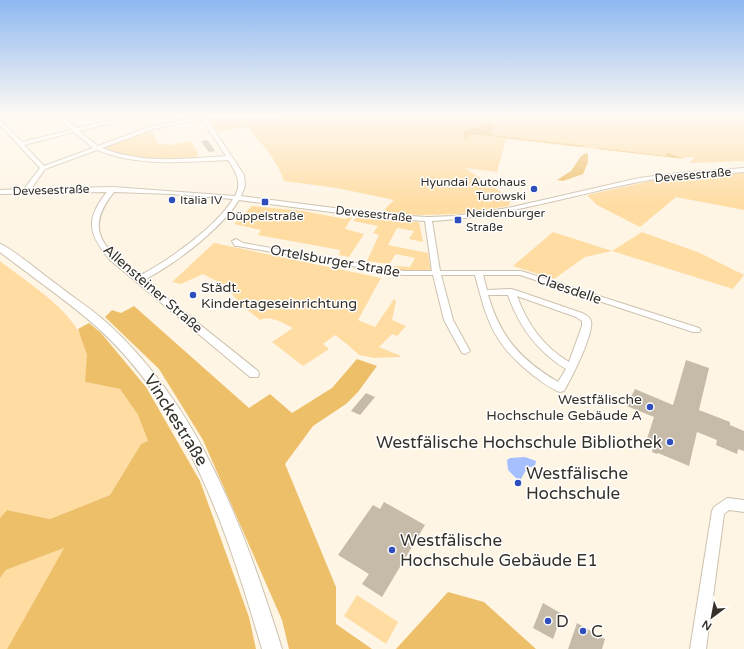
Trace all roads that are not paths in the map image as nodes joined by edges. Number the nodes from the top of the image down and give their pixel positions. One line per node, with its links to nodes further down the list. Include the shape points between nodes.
1 (22, 146): 5 (street)
2 (222, 146): 4 (street)
3 (96, 147): 4 (street, via 136,158); 5 (street)
4 (230, 158): 10 (street, via 241,175 242,184)
5 (43, 168): 8 (street)
6 (744, 170): 11 (street, Devesestraße, via 642,180 499,213)
7 (114, 188): 8 (street, Devesestraße); 10 (street, Devesestraße); 16 (street, Allensteiner Straße, via 97,209 95,231 108,252)
8 (26, 190): 9 (street, Devesestraße)
9 (0, 192)
10 (237, 198): 11 (street, Devesestraße, via 378,216); 16 (street, via 200,237 166,264)
11 (428, 219): 14 (street)
12 (236, 241): 14 (street, Ortelsburger Straße, via 243,245 403,274)
13 (2, 250): 24 (main road, Vinckestraße, via 112,333 129,351 170,406 211,476 228,516 250,574)
14 (438, 274): 15 (street, Claesdelle); 20 (street, via 442,303 448,321)
15 (478, 274): 17 (street); 19 (street, Claesdelle, via 526,274)
16 (139, 279): 22 (street, Allensteiner Straße)
17 (484, 292): 18 (street); 21 (street, via 495,327 504,340 540,375 560,388)
18 (511, 292): 21 (street, via 520,317 529,331 551,354); 21 (street, via 579,315 586,320 588,326)
19 (696, 330)
20 (465, 352)
21 (572, 368)
22 (254, 374)
23 (744, 506): 25 (street, via 721,506 716,516)
24 (272, 649)
25 (698, 649)

